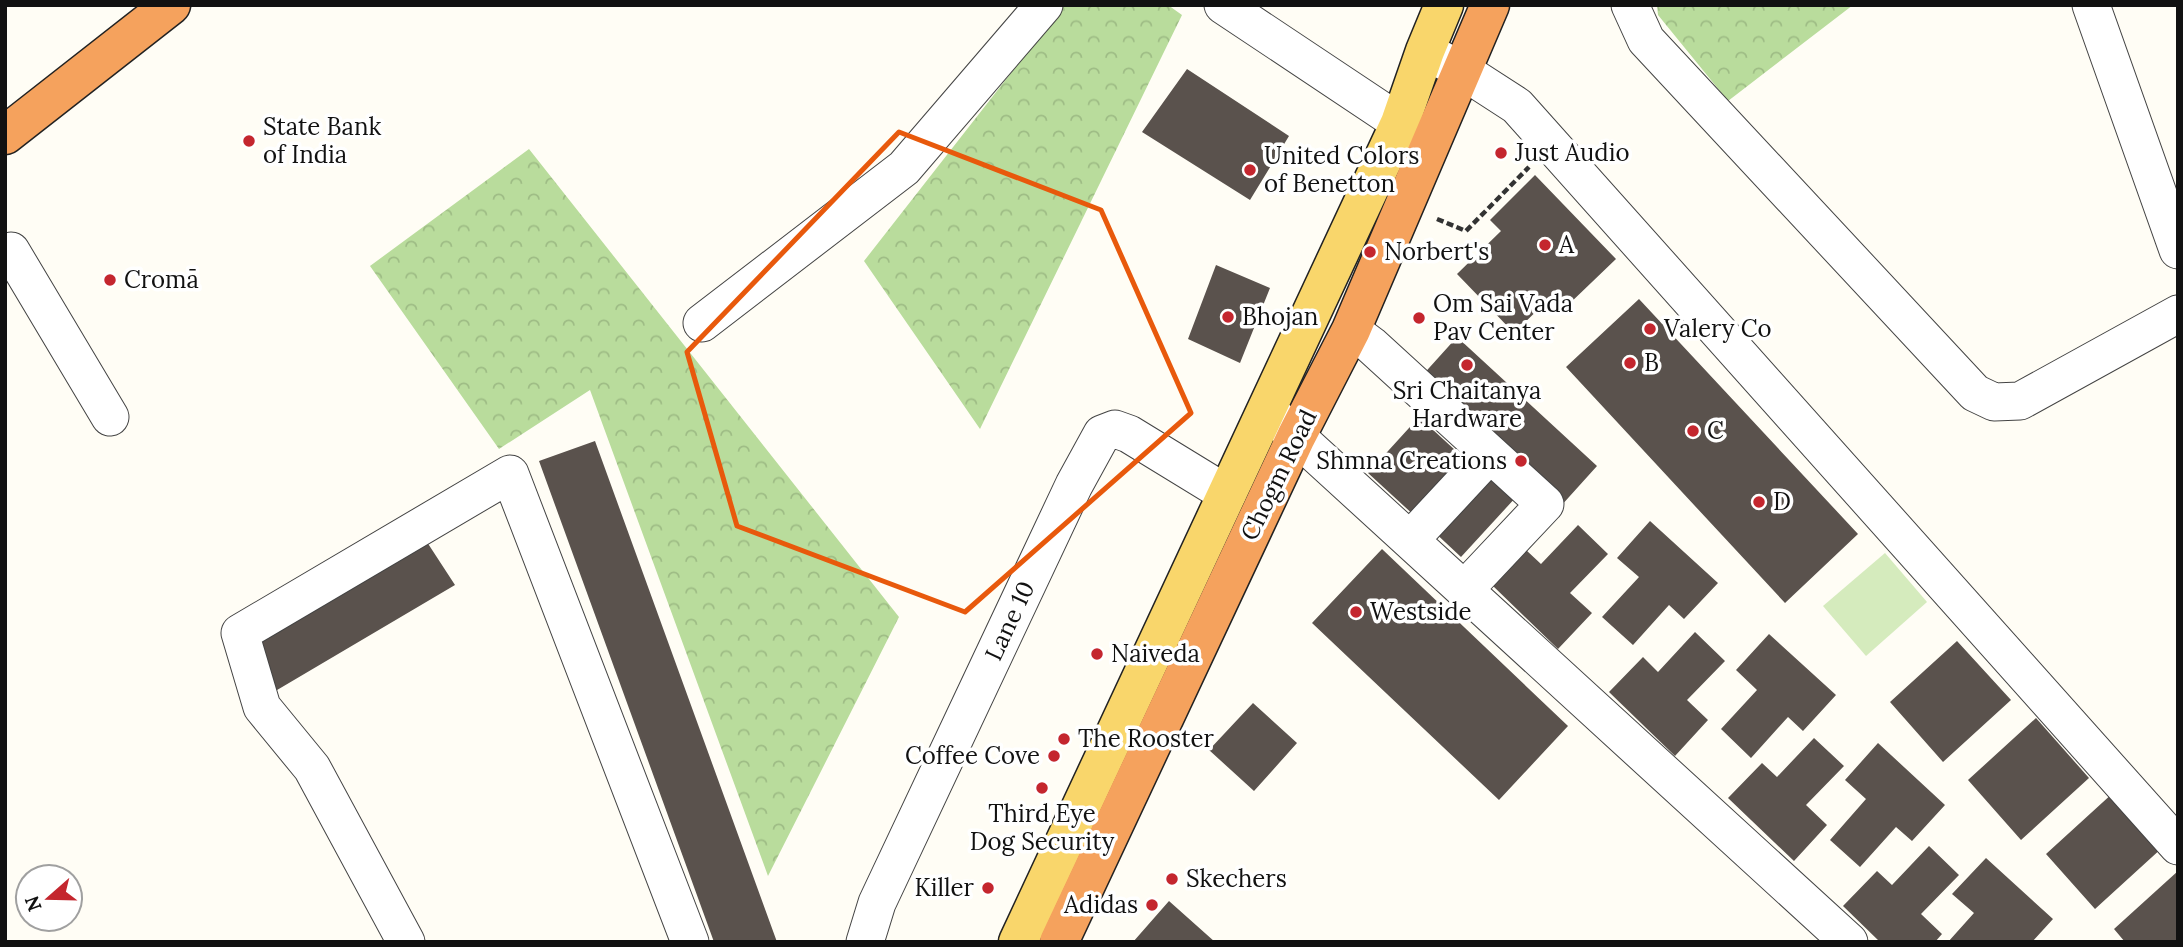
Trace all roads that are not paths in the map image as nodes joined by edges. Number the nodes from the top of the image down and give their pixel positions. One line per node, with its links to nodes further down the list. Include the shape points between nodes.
1 (171, 5): 11 (highway)
2 (1044, 5): 15 (street, via 904,168)
3 (1223, 5): 10 (street)
4 (1444, 5): 8 (main road, Chogm Road)
5 (1490, 5): 9 (highway, Chogm Road)
6 (1630, 5): 14 (street, via 1646,40 1975,393 1994,402 2020,401)
7 (2091, 5): 12 (street)
8 (1425, 51): 9 (street); 10 (main road, Chogm Road)
9 (1463, 71): 16 (highway, Chogm Road); 24 (street, via 1517,106)
10 (1400, 123): 17 (main road, Chogm Road)
11 (5, 135)
12 (2178, 250)
13 (11, 251): 18 (street)
14 (2178, 314)
15 (702, 323)
16 (1351, 330): 19 (highway, Chogm Road); 20 (street)
17 (1266, 409): 19 (street); 21 (main road, Chogm Road)
18 (110, 417)
19 (1296, 436): 22 (street); 29 (highway, Chogm Road)
20 (1490, 454): 22 (street); 23 (street, via 1545,505)
21 (1227, 494): 27 (street, Lane 10, via 1129,434 1115,429 1102,434 877,903); 28 (main road, Chogm Road)
22 (1410, 540): 23 (street)
23 (1464, 590): 30 (street)
24 (2178, 846)
25 (406, 942): 26 (street, via 312,768 262,707 240,634 510,474)
26 (690, 942)
27 (865, 942)
28 (1018, 942)
29 (1059, 942)
30 (1849, 942)

